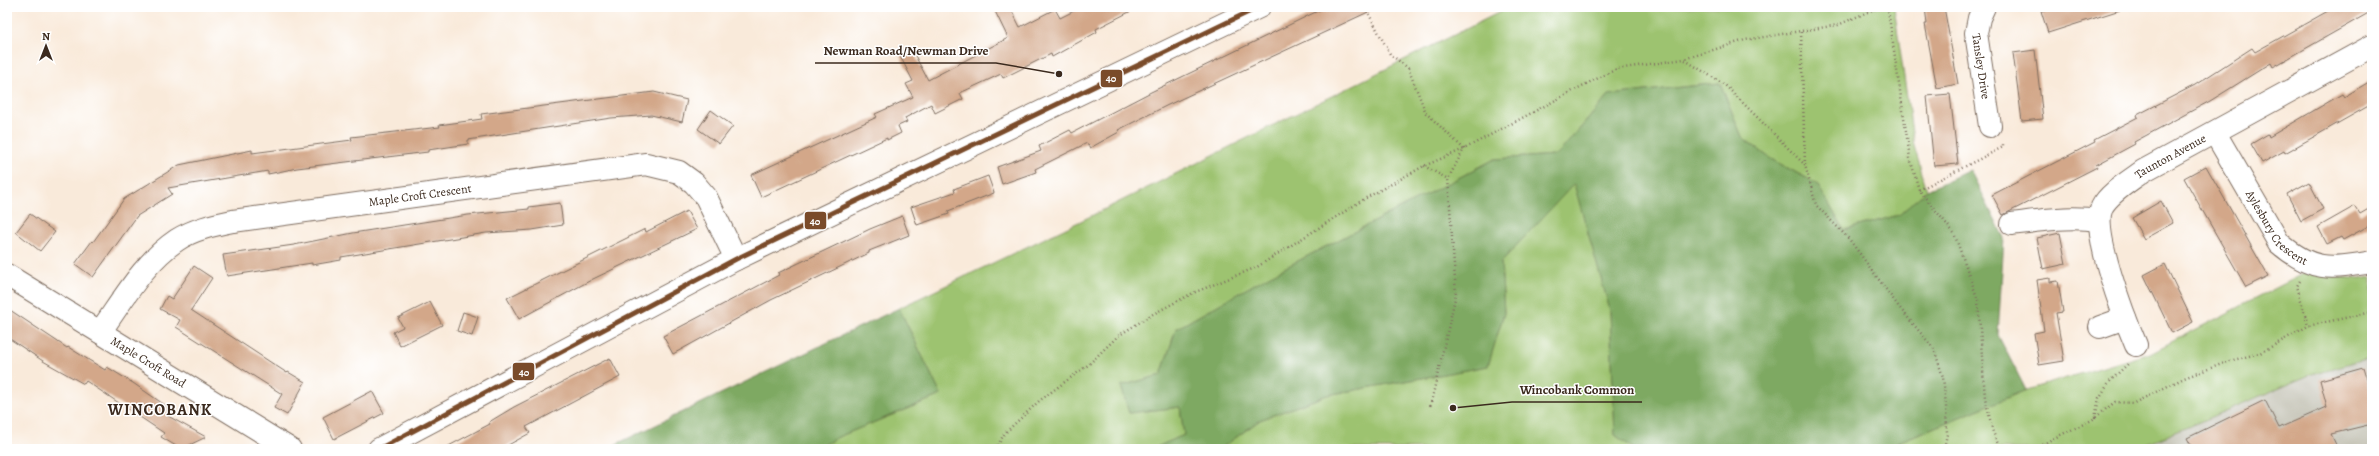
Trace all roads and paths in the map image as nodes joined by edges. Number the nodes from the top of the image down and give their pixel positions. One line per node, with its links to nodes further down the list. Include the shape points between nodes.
1 (1259, 7): 17 (street)
2 (1365, 7): 10 (path, via 1390,54 1408,68 1426,113)
3 (1880, 7): 5 (path, via 1838,25); 14 (path, via 1888,10 1910,158)
4 (1984, 7): 8 (street, Tansley Drive, via 1976,33)
5 (1801, 32): 7 (path, via 1745,40); 12 (path)
6 (2372, 46): 9 (street, Taunton Avenue)
7 (1684, 60): 10 (path, via 1617,69); 12 (path, via 1726,85)
8 (1990, 126): 14 (path, via 2001,130 2003,147)
9 (2214, 134): 15 (street, Taunton Avenue, via 2143,171 2110,197 2102,207); 19 (street, Aylesbury Crescent, via 2279,243)
10 (1464, 148): 11 (path); 13 (path)
11 (1424, 166): 13 (path); 31 (path, via 1366,198 1257,267 1193,293 1118,336 1088,365 1039,401 1004,434)
12 (1806, 166): 32 (path, via 1816,205 1849,239 1899,307 1934,349 1943,377 1946,405 1947,434)
13 (1448, 179): 27 (path, via 1456,294)
14 (1919, 190): 33 (path, via 1954,233 1978,300 1986,398 1993,432)
15 (2099, 220): 16 (street, via 2055,218); 22 (street, Taunton Avenue, via 2099,231)
16 (2012, 224)
17 (736, 259): 25 (street, Maple Croft Crescent, via 706,197 694,183 678,172 646,164 591,170 233,221 202,228 178,240 159,254); 30 (street)
18 (2372, 262): 19 (street, Aylesbury Crescent, via 2343,267)
19 (2309, 264): 23 (path, via 2297,286)
20 (7, 275): 25 (street, Maple Croft Road)
21 (2372, 312): 23 (path)
22 (2125, 318): 24 (street); 26 (street, Taunton Avenue)
23 (2308, 326): 28 (path, via 2260,354 2230,361 2184,378 2134,403 2115,402)
24 (2100, 327)
25 (100, 332): 29 (street, Maple Croft Road)
26 (2136, 344): 28 (path, via 2128,366 2111,380 2099,398)
27 (1430, 407)
28 (2095, 418): 34 (path)
29 (290, 449)
30 (379, 449)
31 (996, 449)
32 (1944, 449)
33 (2000, 449)
34 (2036, 449)

